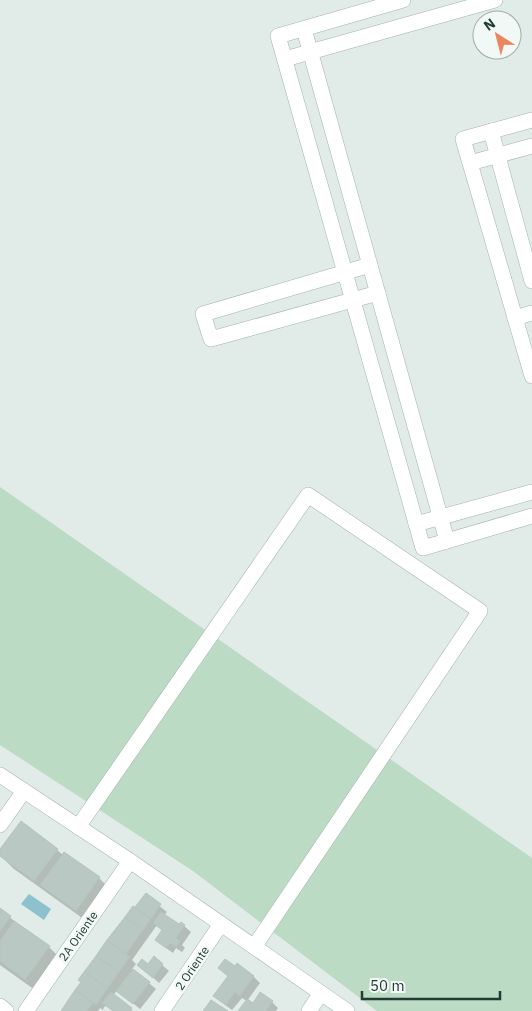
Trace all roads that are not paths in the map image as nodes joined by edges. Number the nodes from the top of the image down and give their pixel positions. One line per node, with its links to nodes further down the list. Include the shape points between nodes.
1 (403, 0): 3 (street)
2 (495, 0): 4 (street)
3 (304, 29): 4 (street); 5 (street, via 278,36)
4 (310, 52): 5 (street); 11 (street)
5 (285, 59): 12 (street)
6 (532, 120): 7 (street)
7 (491, 131): 9 (street); 10 (street, via 463,139)
8 (532, 146): 9 (street)
9 (498, 156): 10 (street); 13 (street)
10 (470, 163): 17 (street)
11 (370, 265): 12 (street); 14 (street)
12 (345, 271): 15 (street); 15 (street, via 203,314 211,339)
13 (532, 280)
14 (378, 293): 15 (street); 21 (street)
15 (353, 300): 22 (street)
16 (532, 313): 17 (street)
17 (515, 318): 18 (street)
18 (532, 376)
19 (532, 492): 21 (street)
20 (532, 516): 23 (street)
21 (441, 518): 22 (street); 23 (street)
22 (416, 524): 23 (street, via 423,548)
23 (447, 541)
24 (0, 775): 25 (street)
25 (24, 791): 26 (street); 27 (street)
26 (0, 825)
27 (78, 826): 28 (street); 30 (street, via 308,495 480,611)
28 (130, 861): 29 (street); 34 (street, 2A Oriente)
29 (221, 924): 30 (street); 35 (street, 2 Oriente)
30 (254, 947): 31 (street)
31 (321, 993): 36 (street); 37 (street)
32 (0, 1006): 33 (street)
33 (6, 1011)
34 (26, 1011)
35 (162, 1011)
36 (309, 1011)
37 (347, 1011)

